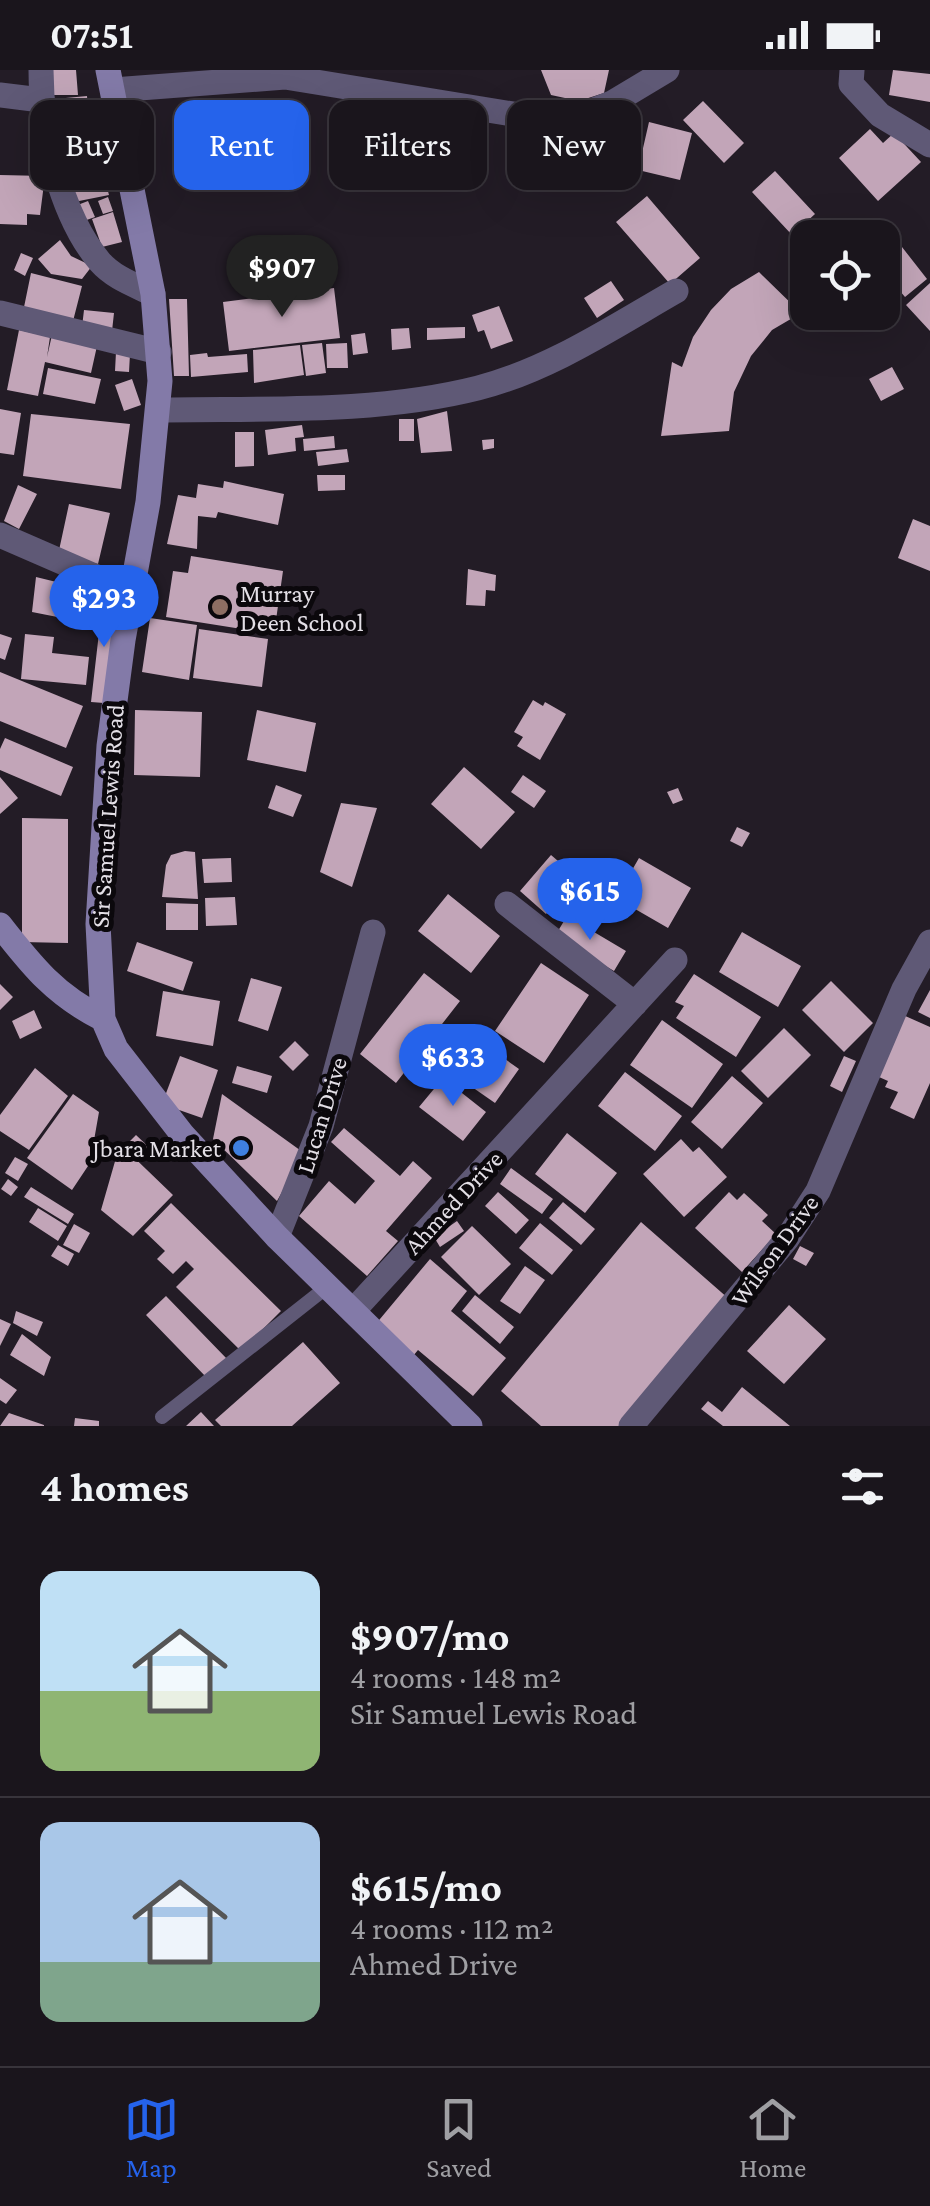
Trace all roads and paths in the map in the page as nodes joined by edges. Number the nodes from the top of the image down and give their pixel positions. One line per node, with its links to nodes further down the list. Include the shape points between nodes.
1 (41, 70): 7 (street)
2 (667, 70): 4 (street, via 579,116 537,118)
3 (852, 70): 8 (street, via 851,84 880,115)
4 (287, 74): 5 (street)
5 (111, 80): 11 (main road, Sir Samuel Lewis Road)
6 (0, 96): 7 (street)
7 (41, 100)
8 (930, 146)
9 (64, 190): 11 (street, via 101,263)
10 (676, 291): 14 (street, via 545,364 479,388 337,407)
11 (154, 294): 13 (main road, Sir Samuel Lewis Road)
12 (0, 313): 13 (street)
13 (159, 352): 14 (main road, Sir Samuel Lewis Road)
14 (158, 410): 16 (main road, Sir Samuel Lewis Road)
15 (0, 535): 16 (street)
16 (132, 592): 23 (main road, Sir Samuel Lewis Road, via 109,746 98,924)
17 (506, 904): 22 (street)
18 (0, 924): 23 (main road, via 48,984)
19 (374, 932): 24 (street, Lucan Drive, via 321,1126)
20 (930, 942): 29 (street, Wilson Drive, via 818,1191 787,1240)
21 (675, 960): 22 (street, Ahmed Drive)
22 (635, 1004): 26 (street, Ahmed Drive)
23 (102, 1019): 24 (main road, Sir Samuel Lewis Road, via 116,1049 182,1134)
24 (277, 1237): 25 (main road, Sir Samuel Lewis Road)
25 (328, 1287): 26 (main road, Sir Samuel Lewis Road); 27 (lane)
26 (353, 1311): 28 (main road, Sir Samuel Lewis Road)
27 (162, 1417)
28 (470, 1426)
29 (632, 1426)

